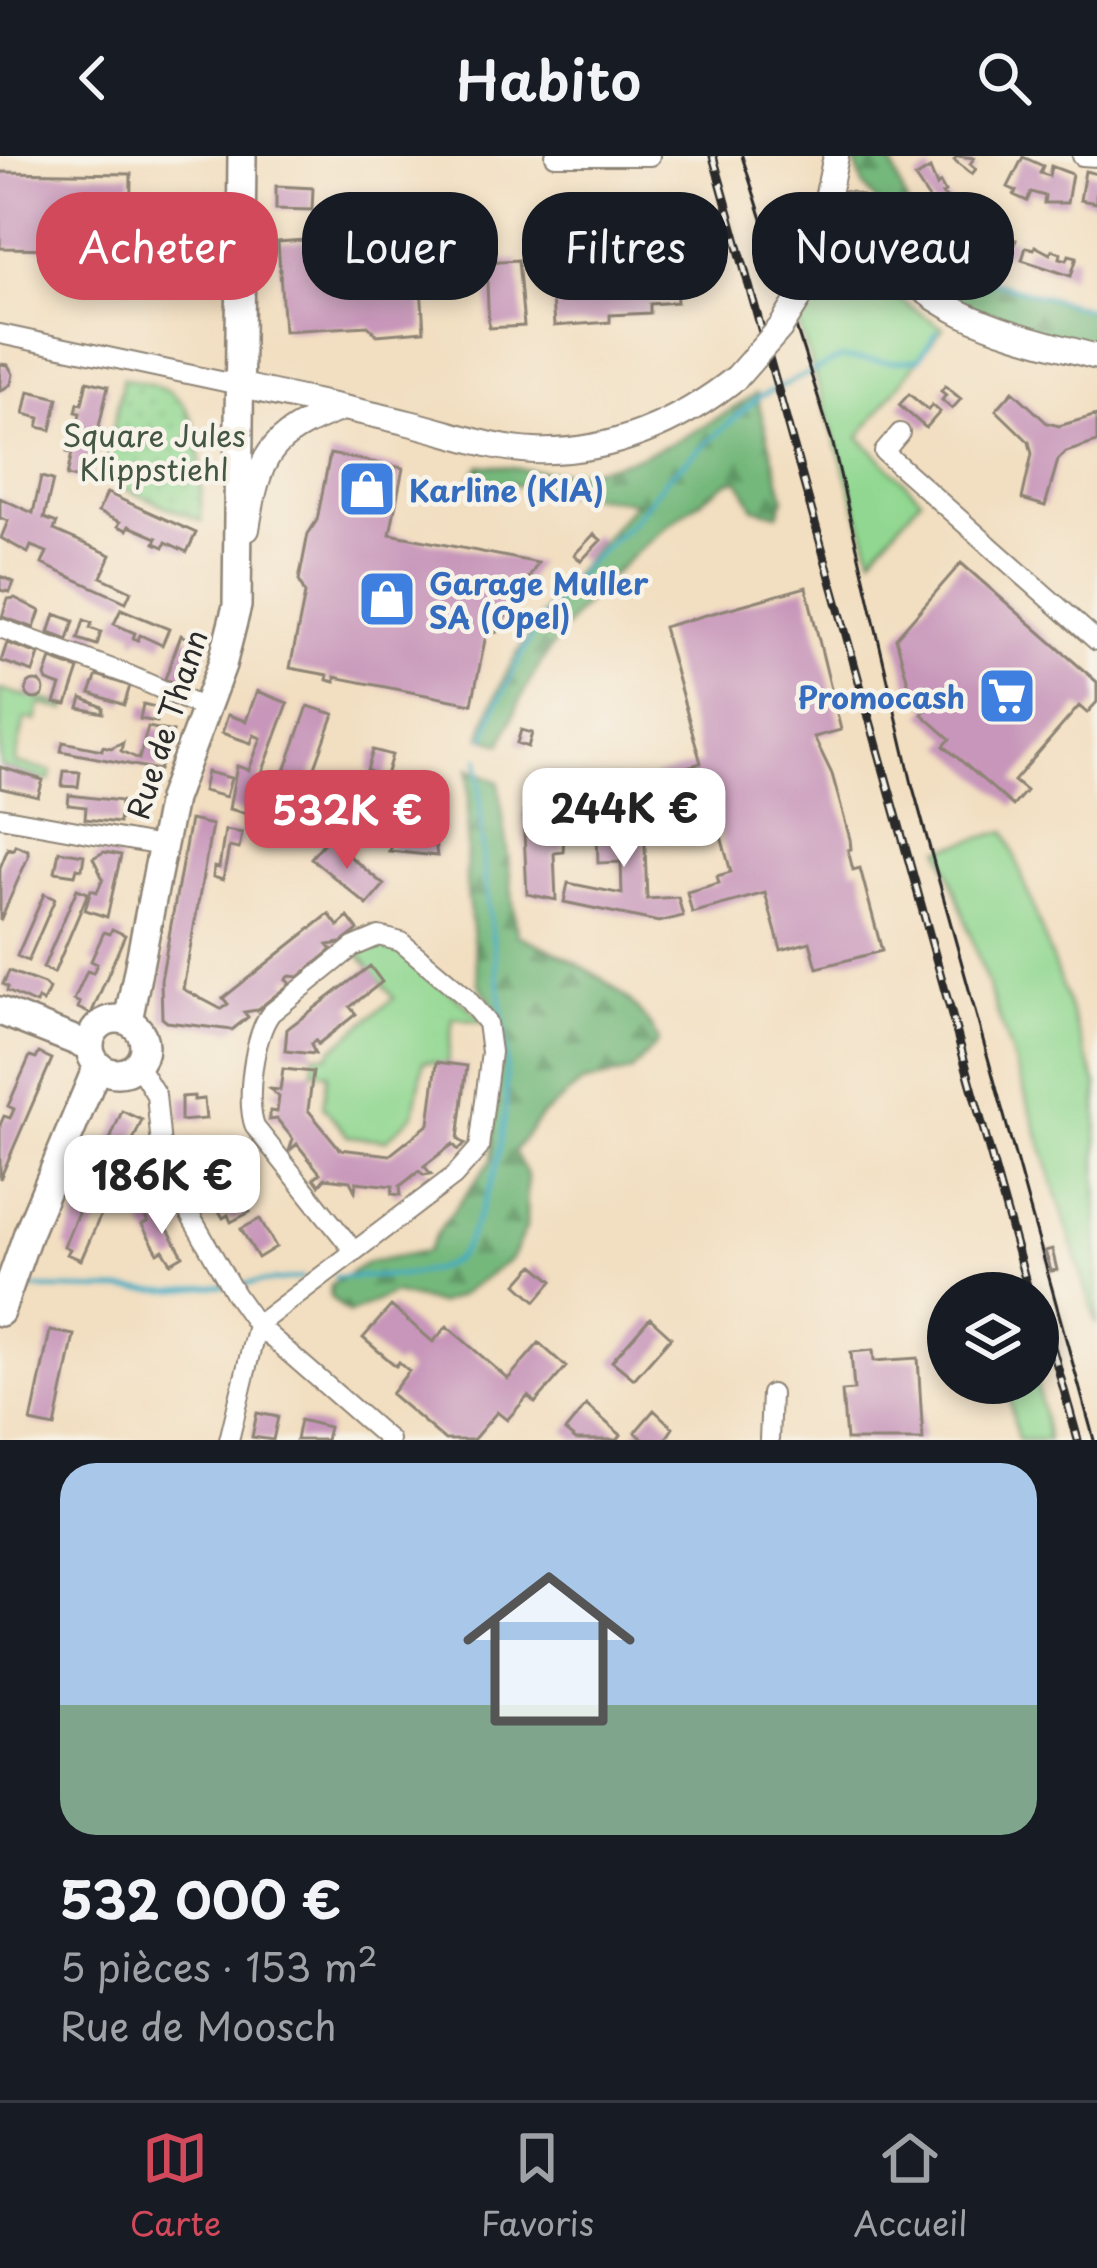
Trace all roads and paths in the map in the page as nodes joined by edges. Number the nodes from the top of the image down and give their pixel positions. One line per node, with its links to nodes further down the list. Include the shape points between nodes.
1 (242, 156): 13 (main road, Rue de Thann)
2 (555, 156): 3 (street)
3 (650, 156)
4 (837, 156): 7 (street); 8 (street)
5 (1082, 156): 6 (street)
6 (1097, 157)
7 (829, 192)
8 (850, 192)
9 (798, 300): 14 (street, bridge, via 737,377 705,402 601,444 534,451)
10 (941, 300): 12 (street, via 973,321)
11 (0, 334): 13 (street)
12 (1097, 357)
13 (239, 385): 14 (street); 16 (main road, Rue de Thann)
14 (340, 409): 16 (street, via 298,425 270,450 254,484)
15 (900, 433): 18 (street, via 884,452)
16 (239, 578): 19 (main road, Rue de Thann, via 232,633)
17 (0, 628): 19 (street)
18 (1097, 641)
19 (206, 709): 21 (main road, Rue de Thann)
20 (0, 818): 21 (street)
21 (161, 846): 23 (main road, Rue de Thann)
22 (0, 1011): 24 (main road)
23 (128, 1021): 24 (main road, via 100,1024); 25 (main road, via 143,1039)
24 (93, 1056): 25 (main road, via 115,1073); 27 (main road)
25 (137, 1064): 28 (street, via 156,1095 170,1180)
26 (354, 1251): 26 (street, via 474,1157 491,1052 488,1023 476,1006 385,936 362,940 271,1012 261,1028 250,1112); 28 (street)
27 (5, 1296)
28 (257, 1325): 30 (street); 31 (street)
29 (772, 1394): 32 (street)
30 (229, 1440)
31 (389, 1440)
32 (769, 1440)

